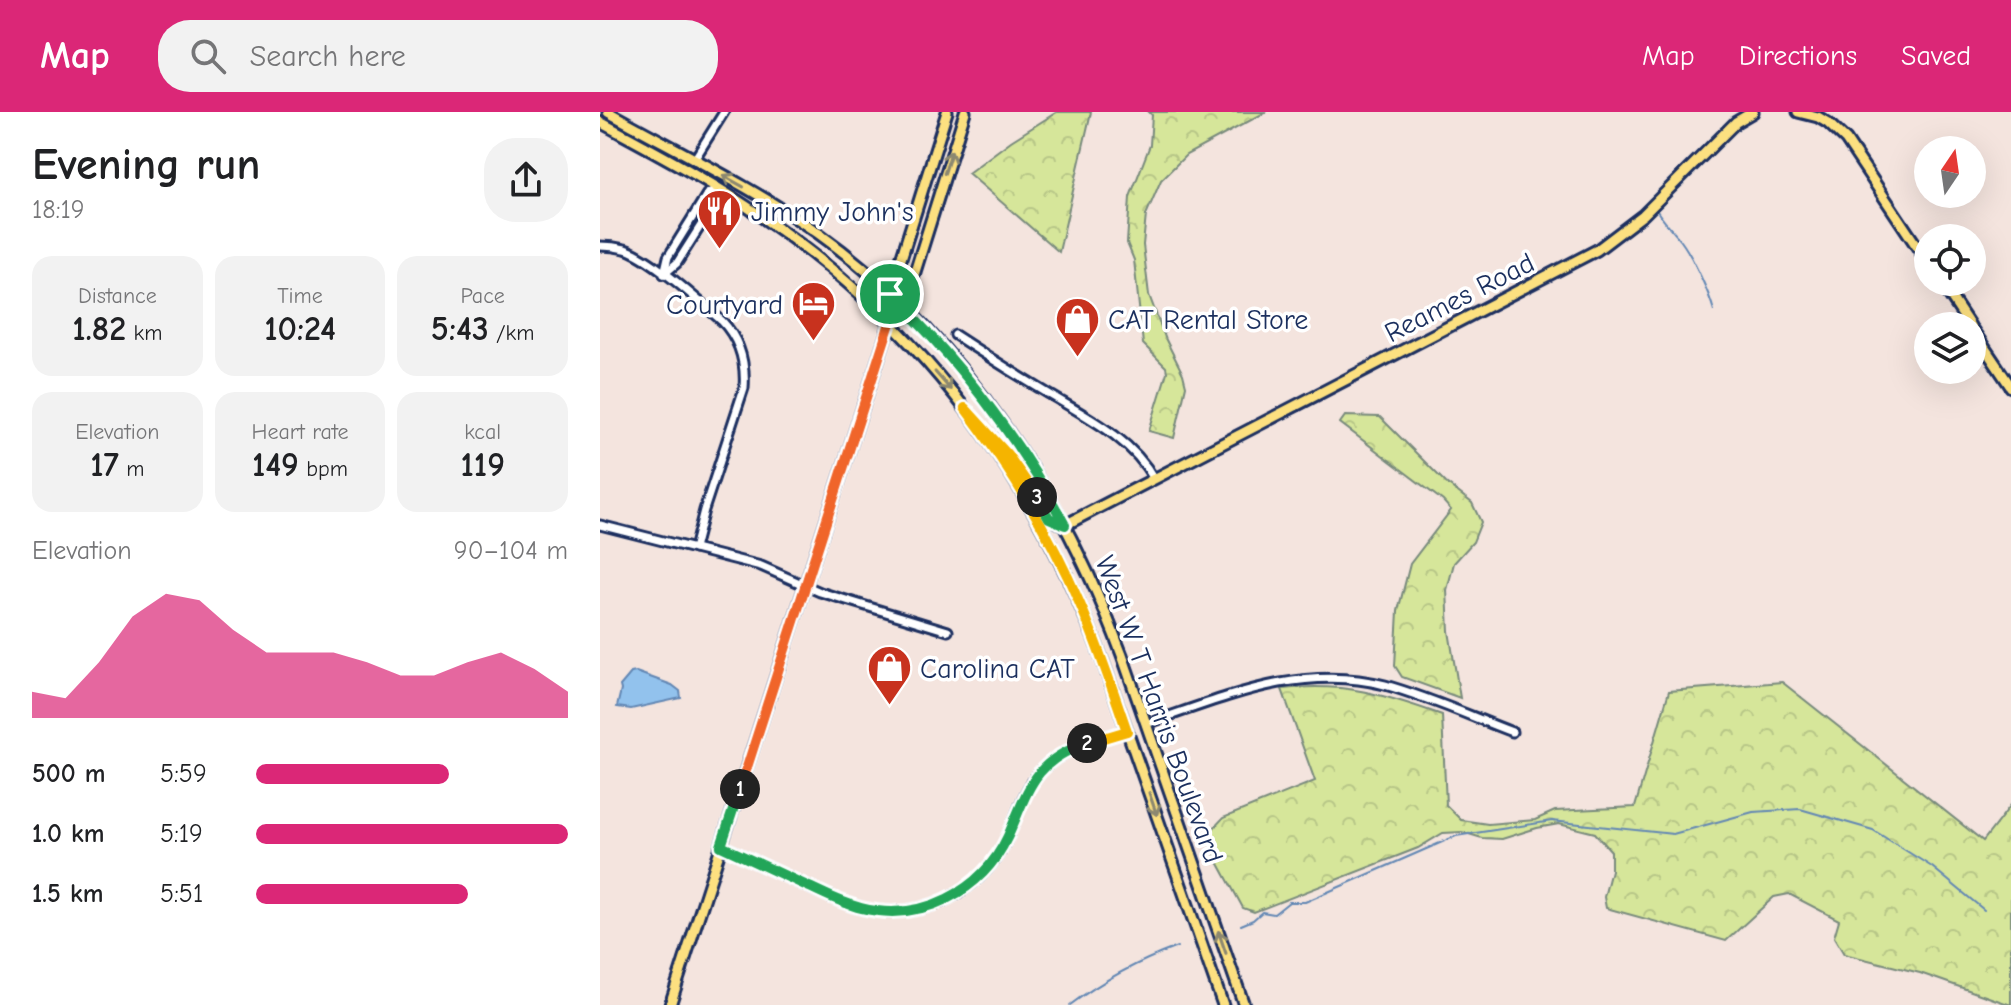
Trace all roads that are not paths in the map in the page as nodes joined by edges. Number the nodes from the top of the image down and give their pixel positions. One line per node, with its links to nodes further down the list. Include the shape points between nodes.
1 (608, 112): 8 (main road, West W T Harris Boulevard)
2 (724, 112): 8 (street)
3 (947, 112): 13 (main road)
4 (965, 112): 14 (main road, one-way to 4)
5 (1753, 112): 20 (main road, Reames Road, via 1736,122 1643,215 1597,250)
6 (1798, 112): 10 (main road, via 1818,117 1846,140)
7 (600, 122): 9 (main road, West W T Harris Boulevard)
8 (694, 160): 13 (main road, West W T Harris Boulevard, one-way to 8, via 818,233)
9 (717, 188): 12 (street, via 715,203 677,263); 15 (main road, West W T Harris Boulevard, via 827,264)
10 (1914, 242)
11 (600, 246): 12 (street, via 636,253)
12 (664, 274): 23 (street, via 730,329 744,362 744,388)
13 (890, 294): 14 (main road, West W T Harris Boulevard); 15 (main road)
14 (904, 307): 15 (main road); 22 (main road, West W T Harris Boulevard, via 998,417)
15 (890, 323): 19 (main road, West W T Harris Boulevard, one-way to 19); 24 (main road)
16 (955, 335): 20 (street, via 1116,437)
17 (1986, 350): 18 (main road)
18 (2011, 387)
19 (965, 408): 22 (main road, via 1007,454 1049,518); 27 (main road, West W T Harris Boulevard, via 1050,541 1089,625)
20 (1154, 479): 22 (main road, Reames Road)
21 (600, 525): 23 (street)
22 (1065, 525): 26 (main road, West W T Harris Boulevard, via 1113,630)
23 (694, 549): 24 (street, via 761,566)
24 (806, 585): 25 (street); 29 (main road)
25 (948, 631)
26 (1146, 724): 28 (street, via 1248,689 1292,679 1337,678 1385,685); 32 (main road, West W T Harris Boulevard, one-way to 26)
27 (1127, 731): 29 (street, via 1077,747 1047,765 1030,786 991,865 966,889 934,904 898,912 863,909); 31 (main road, West W T Harris Boulevard, one-way to 31)
28 (1512, 732)
29 (721, 846): 30 (main road)
30 (670, 1005)
31 (1223, 1005)
32 (1244, 1005)

